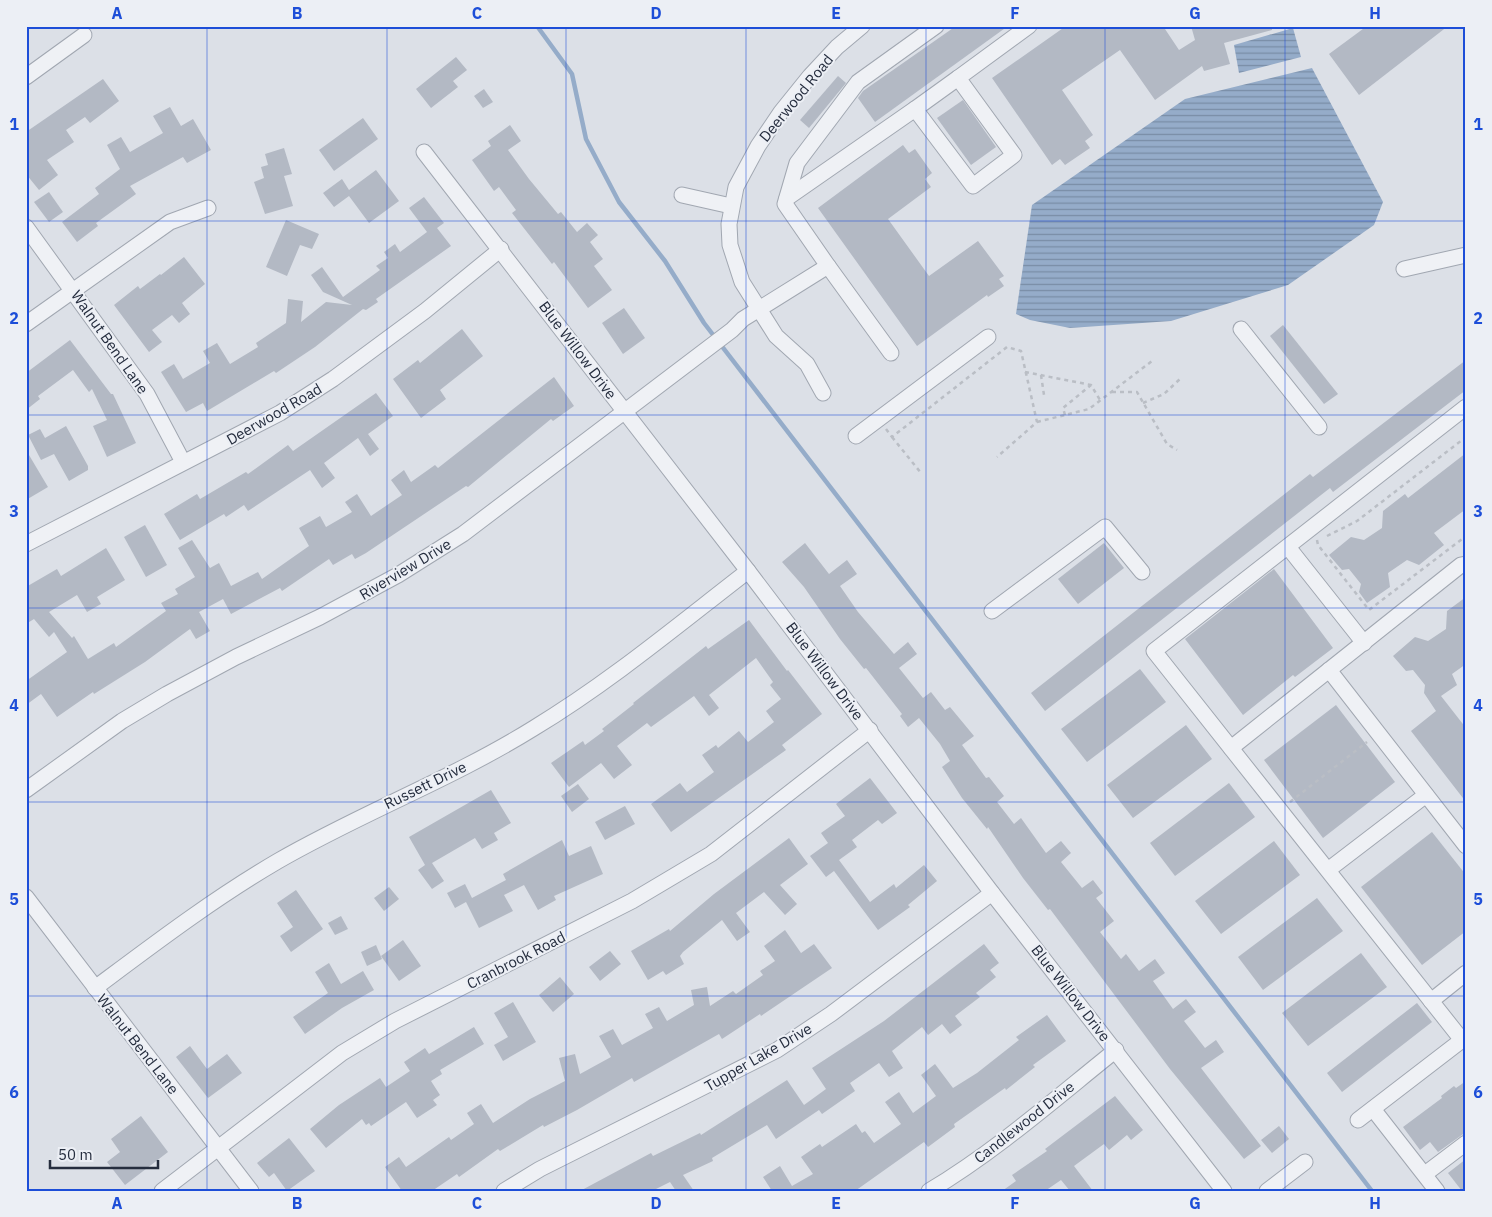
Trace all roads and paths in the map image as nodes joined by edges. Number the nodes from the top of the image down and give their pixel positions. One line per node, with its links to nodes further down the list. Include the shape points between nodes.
1 (862, 26): 11 (street, Deerwood Road, via 837,48 781,112 744,168)
2 (936, 26): 10 (street, via 858,82 797,163)
3 (1029, 26): 6 (street)
4 (84, 35): 5 (street)
5 (26, 77)
6 (958, 78): 7 (street); 7 (street, via 1014,155 974,186)
7 (916, 109): 10 (street)
8 (424, 152): 14 (street, Blue Willow Drive)
9 (682, 195): 11 (street)
10 (787, 198): 16 (street, via 786,204)
11 (731, 206): 19 (street, Deerwood Road, via 730,245 734,264)
12 (208, 208): 18 (street, via 170,222)
13 (26, 227): 18 (street, Walnut Bend Lane)
14 (501, 249): 35 (street, Blue Willow Drive); 45 (street, Deerwood Road, via 425,311 333,379 280,414)
15 (1466, 255): 17 (street)
16 (828, 266): 19 (street, Riverview Drive); 23 (street)
17 (1404, 269)
18 (73, 291): 20 (street); 45 (street, Walnut Bend Lane, via 147,394)
19 (759, 309): 30 (street, Deerwood Road, via 776,336 807,364); 35 (street, Riverview Drive)
20 (26, 324)
21 (1241, 329): 39 (street)
22 (988, 337): 37 (street)
23 (891, 353)
24 (1152, 361): 29 (path)
25 (1026, 372): 26 (path); 38 (path); 41 (path, via 1021,351 1008,347)
26 (1041, 375): 28 (path); 31 (path)
27 (1180, 379): 33 (path, via 1164,394)
28 (1091, 385): 32 (path); 36 (path, via 1063,408)
29 (1110, 392): 32 (path); 33 (path, via 1137,392)
30 (823, 393)
31 (1044, 395)
32 (1100, 400): 36 (path, via 1089,409)
33 (1143, 403): 43 (path, via 1168,444)
34 (1466, 407): 49 (street)
35 (624, 410): 51 (street, Blue Willow Drive); 59 (street, Riverview Drive, via 463,534 338,608 167,694 115,726)
36 (1065, 415): 38 (path)
37 (878, 419): 40 (street); 41 (path)
38 (1036, 422): 44 (path)
39 (1319, 427)
40 (856, 436)
41 (892, 437): 46 (path)
42 (1466, 438): 47 (path, via 1357,521 1317,540 1369,610)
43 (1177, 450)
44 (997, 457)
45 (183, 462): 48 (street, Deerwood Road)
46 (921, 473)
47 (1466, 536)
48 (26, 544)
49 (1288, 547): 54 (street); 58 (street, via 1154,651)
50 (1466, 564): 54 (street)
51 (748, 571): 56 (street, Blue Willow Drive); 67 (street, Russett Drive, via 607,680 534,729 278,861 208,905)
52 (1142, 572): 53 (street, via 1105,527)
53 (992, 611)
54 (1364, 643): 55 (street)
55 (1329, 670): 57 (street); 58 (street)
56 (870, 730): 64 (street, Blue Willow Drive); 74 (street, Cranbrook Road, via 710,854 632,900 396,1021 342,1053)
57 (1380, 732): 60 (street); 61 (path)
58 (1231, 748): 61 (street)
59 (26, 790)
60 (1426, 795): 62 (street); 63 (street)
61 (1280, 810): 63 (street)
62 (1466, 846)
63 (1328, 870): 68 (street)
64 (992, 893): 70 (street, Blue Willow Drive); 79 (street, Tupper Lake Drive, via 831,1014 777,1050 540,1169)
65 (26, 898): 67 (street, Walnut Bend Lane)
66 (1466, 974): 68 (street)
67 (95, 988): 74 (street, Walnut Bend Lane)
68 (1431, 1001): 69 (street)
69 (1464, 1039): 71 (street)
70 (1116, 1050): 80 (street, Candlewood Drive, via 948,1180); 81 (street, Blue Willow Drive)
71 (1373, 1109): 72 (street); 76 (street)
72 (1358, 1120)
73 (1466, 1143): 76 (street)
74 (218, 1147): 77 (street, Cranbrook Road); 78 (street, Walnut Bend Lane)
75 (1305, 1162): 82 (street)
76 (1425, 1174): 83 (street)
77 (162, 1191)
78 (251, 1191)
79 (504, 1191)
80 (929, 1191)
81 (1224, 1191)
82 (1266, 1191)
83 (1437, 1191)

